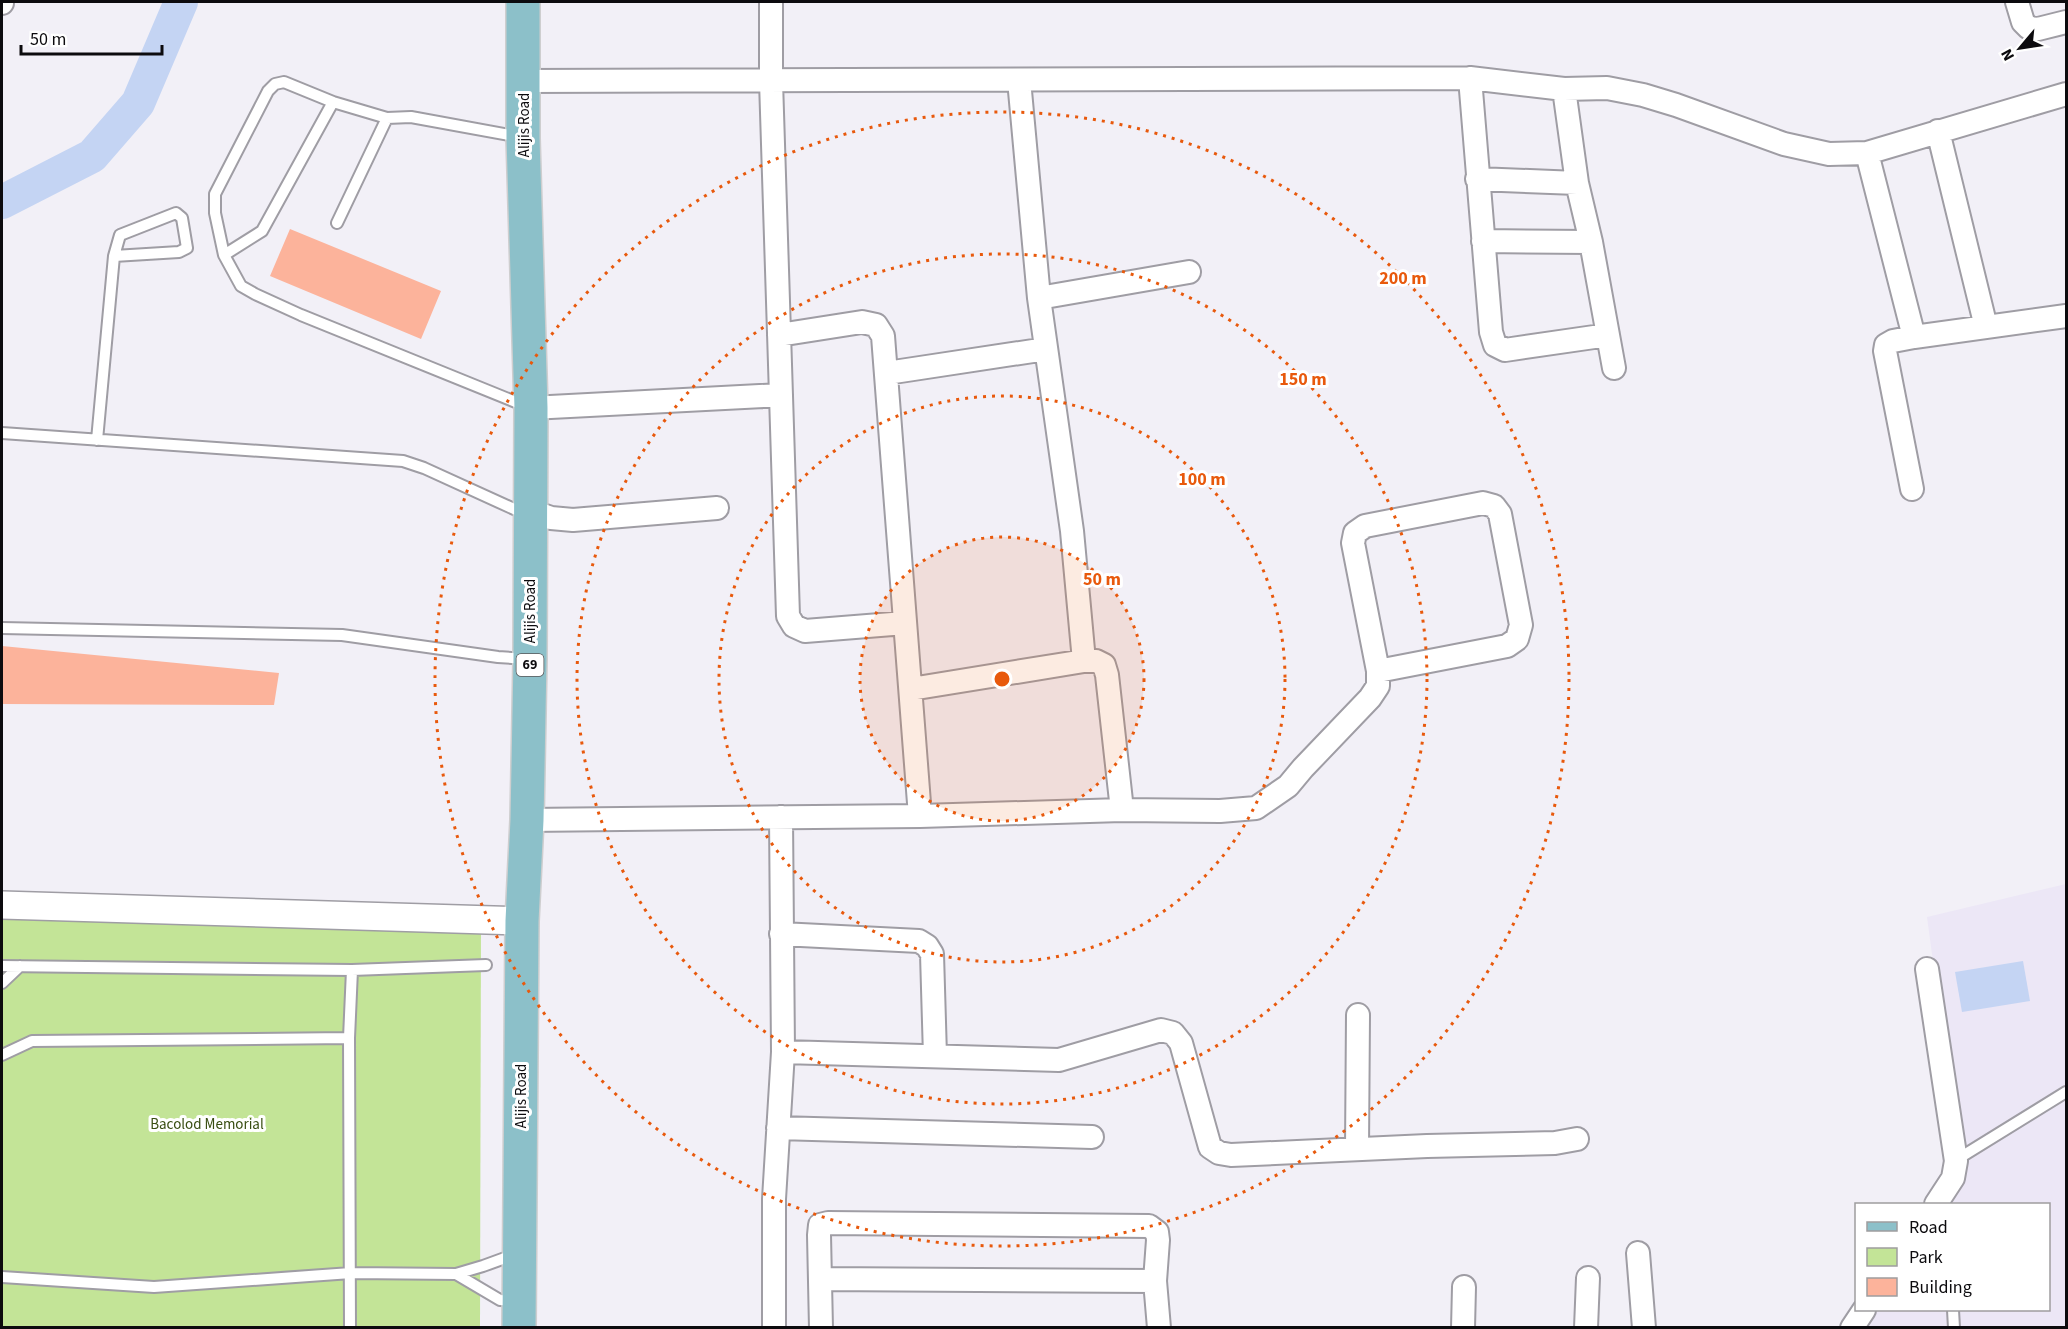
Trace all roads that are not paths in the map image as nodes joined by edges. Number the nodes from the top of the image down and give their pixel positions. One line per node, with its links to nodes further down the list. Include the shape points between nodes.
1 (523, 2): 7 (main road, Alijis Road / 69)
2 (771, 2): 8 (street)
3 (2017, 2): 4 (street, via 2029,28)
4 (2067, 22)
5 (1470, 78): 6 (street); 9 (street); 16 (street)
6 (1019, 80): 8 (street); 24 (street)
7 (524, 81): 8 (street); 14 (main road, Alijis Road / 69)
8 (771, 81): 27 (street)
9 (1564, 89): 15 (street, via 1607,88 1643,95 1784,144 1829,154); 17 (street)
10 (2067, 94): 13 (street)
11 (333, 102): 12 (lane); 21 (lane, via 262,231); 21 (lane, via 284,82 275,84 268,92 215,194)
12 (387, 118): 14 (lane, via 411,117); 18 (lane)
13 (1938, 131): 15 (street); 26 (street)
14 (523, 138): 34 (main road, Alijis Road / 69)
15 (1867, 153): 29 (street)
16 (1478, 179): 17 (street); 19 (street)
17 (1577, 183): 20 (street)
18 (337, 223)
19 (1484, 241): 20 (street); 28 (street, via 1495,345 1505,350)
20 (1591, 242): 28 (street)
21 (224, 255): 34 (lane, via 241,286 255,294)
22 (114, 256): 22 (lane, via 120,235 176,213 182,218 187,248 179,252); 36 (lane)
23 (1190, 272): 24 (street)
24 (1039, 298): 30 (street)
25 (2067, 316): 26 (street)
26 (1986, 327): 29 (street)
27 (779, 335): 32 (street, via 862,322 876,325 883,336); 33 (street)
28 (1608, 335): 31 (street)
29 (1914, 337): 37 (street, via 1893,341 1885,351)
30 (1046, 349): 32 (street); 43 (street, via 1072,531)
31 (1614, 368)
32 (887, 373): 40 (street)
33 (781, 395): 34 (street); 40 (street, via 788,616 794,626 806,631)
34 (531, 408): 39 (main road, Alijis Road / 69)
35 (2, 433): 36 (lane)
36 (97, 440): 39 (lane, via 403,461)
37 (1912, 489)
38 (717, 508): 39 (street, via 573,520)
39 (531, 513): 42 (main road, Alijis Road / 69)
40 (905, 623): 45 (street)
41 (2, 628): 42 (lane, via 342,635)
42 (530, 659): 49 (main road, Alijis Road / 69)
43 (1084, 661): 45 (street); 46 (street, via 1104,665 1107,675)
44 (1378, 671): 44 (street, via 1353,543 1355,534 1365,526 1483,503 1494,506 1500,514 1521,625 1517,639 1507,646); 46 (street, via 1378,686 1370,698 1288,786 1256,808)
45 (911, 689): 47 (street)
46 (1122, 810): 47 (street)
47 (920, 816): 48 (street)
48 (781, 817): 49 (street); 52 (street)
49 (527, 820): 51 (main road, Alijis Road / 69)
50 (2, 905): 51 (street)
51 (522, 921): 71 (main road, Alijis Road / 69)
52 (781, 934): 61 (street); 63 (street, via 920,941 927,946 932,954)
53 (486, 965): 57 (lane)
54 (2, 966): 55 (lane)
55 (21, 966): 57 (lane); 58 (lane)
56 (1927, 969): 69 (street)
57 (352, 970): 60 (lane)
58 (2, 983)
59 (1358, 1015): 68 (street)
60 (349, 1038): 62 (lane, via 32,1041); 73 (lane)
61 (783, 1052): 63 (street); 65 (street)
62 (2, 1055)
63 (935, 1056): 68 (street, via 1059,1060 1161,1030 1173,1033 1181,1043 1210,1147 1219,1153)
64 (2067, 1092): 69 (lane)
65 (778, 1128): 66 (street); 84 (street)
66 (1092, 1137)
67 (1577, 1139): 68 (street)
68 (1357, 1149)
69 (1956, 1161): 70 (street)
70 (1942, 1201)
71 (520, 1252): 74 (lane); 82 (main road, Alijis Road / 69)
72 (1638, 1253): 89 (street)
73 (351, 1273): 74 (lane); 75 (lane, via 154,1287); 83 (lane)
74 (456, 1274): 82 (lane)
75 (2, 1276)
76 (1588, 1278): 88 (street)
77 (820, 1279): 78 (street); 78 (street, via 820,1225 852,1223 1149,1226 1157,1232 1158,1240); 85 (street)
78 (1155, 1281): 86 (street)
79 (1464, 1287): 87 (street)
80 (1863, 1311): 90 (street)
81 (1953, 1311): 91 (lane)
82 (519, 1314)
83 (350, 1328)
84 (774, 1328)
85 (821, 1328)
86 (1159, 1328)
87 (1463, 1328)
88 (1586, 1328)
89 (1644, 1328)
90 (1852, 1328)
91 (1954, 1328)

